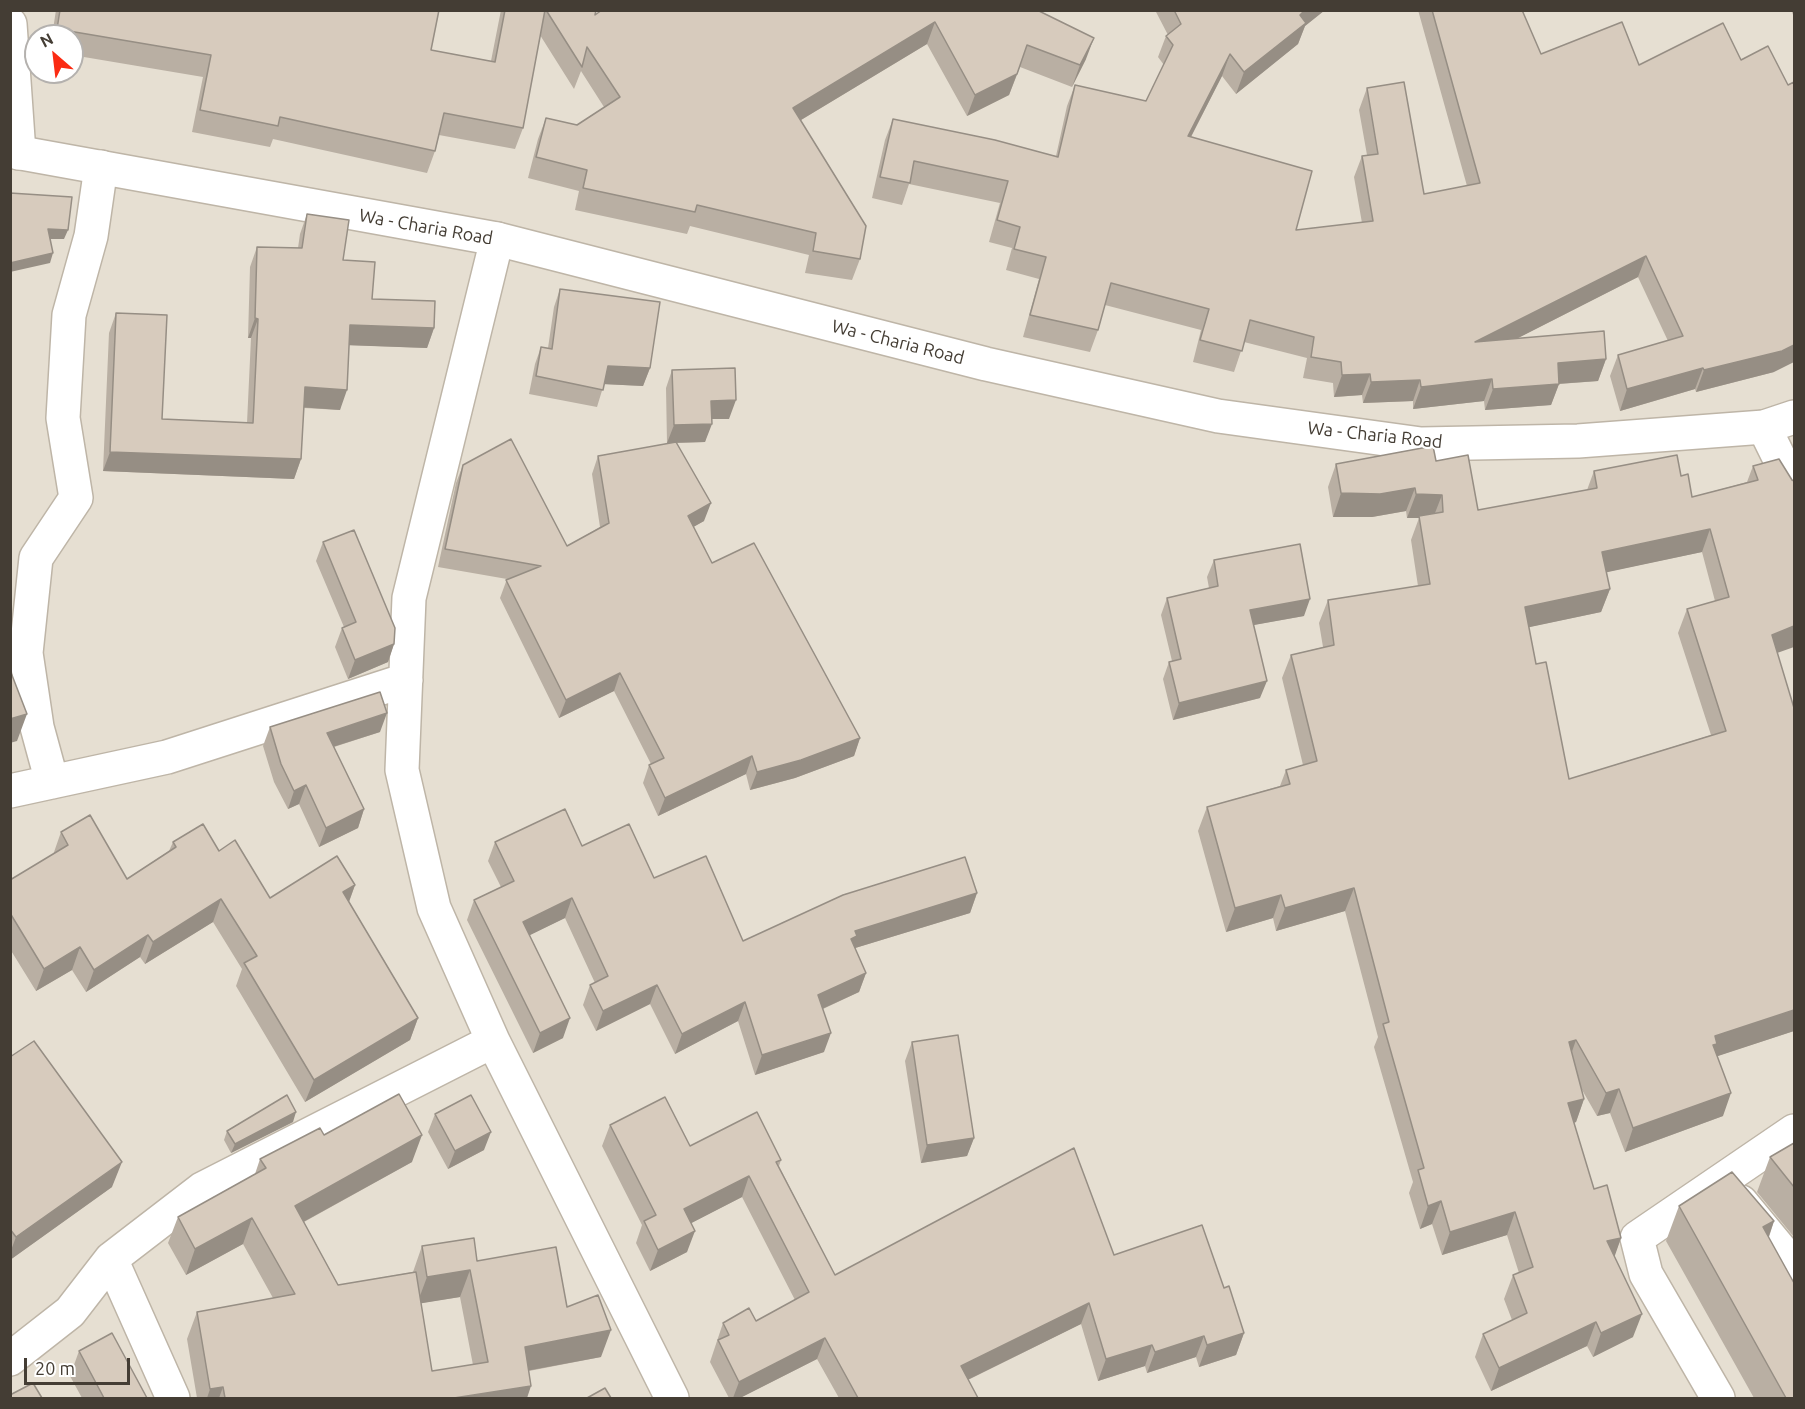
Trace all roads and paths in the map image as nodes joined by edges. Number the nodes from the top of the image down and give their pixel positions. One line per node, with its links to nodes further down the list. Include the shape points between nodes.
1 (10, 24): 2 (street)
2 (15, 152): 3 (street, Wa - Charia Road)
3 (101, 167): 4 (street, Wa - Charia Road); 8 (street, via 91,236 69,315 63,418 76,498 36,558 26,653 37,727)
4 (497, 239): 5 (street, Wa - Charia Road, via 986,364 1218,416 1421,444 1578,441); 7 (street, via 409,598)
5 (1779, 422): 6 (street)
6 (1794, 488)
7 (406, 680): 8 (street, via 167,757); 10 (street, via 402,770 434,908)
8 (52, 782): 9 (street)
9 (10, 791)
10 (493, 1041): 13 (street, via 202,1189); 17 (street)
11 (1794, 1131): 12 (street)
12 (1723, 1179): 14 (street); 18 (street, via 1637,1238 1646,1274)
13 (111, 1259): 15 (street, via 70,1312); 16 (street)
14 (1794, 1266)
15 (10, 1359)
16 (173, 1398)
17 (672, 1398)
18 (1718, 1398)

